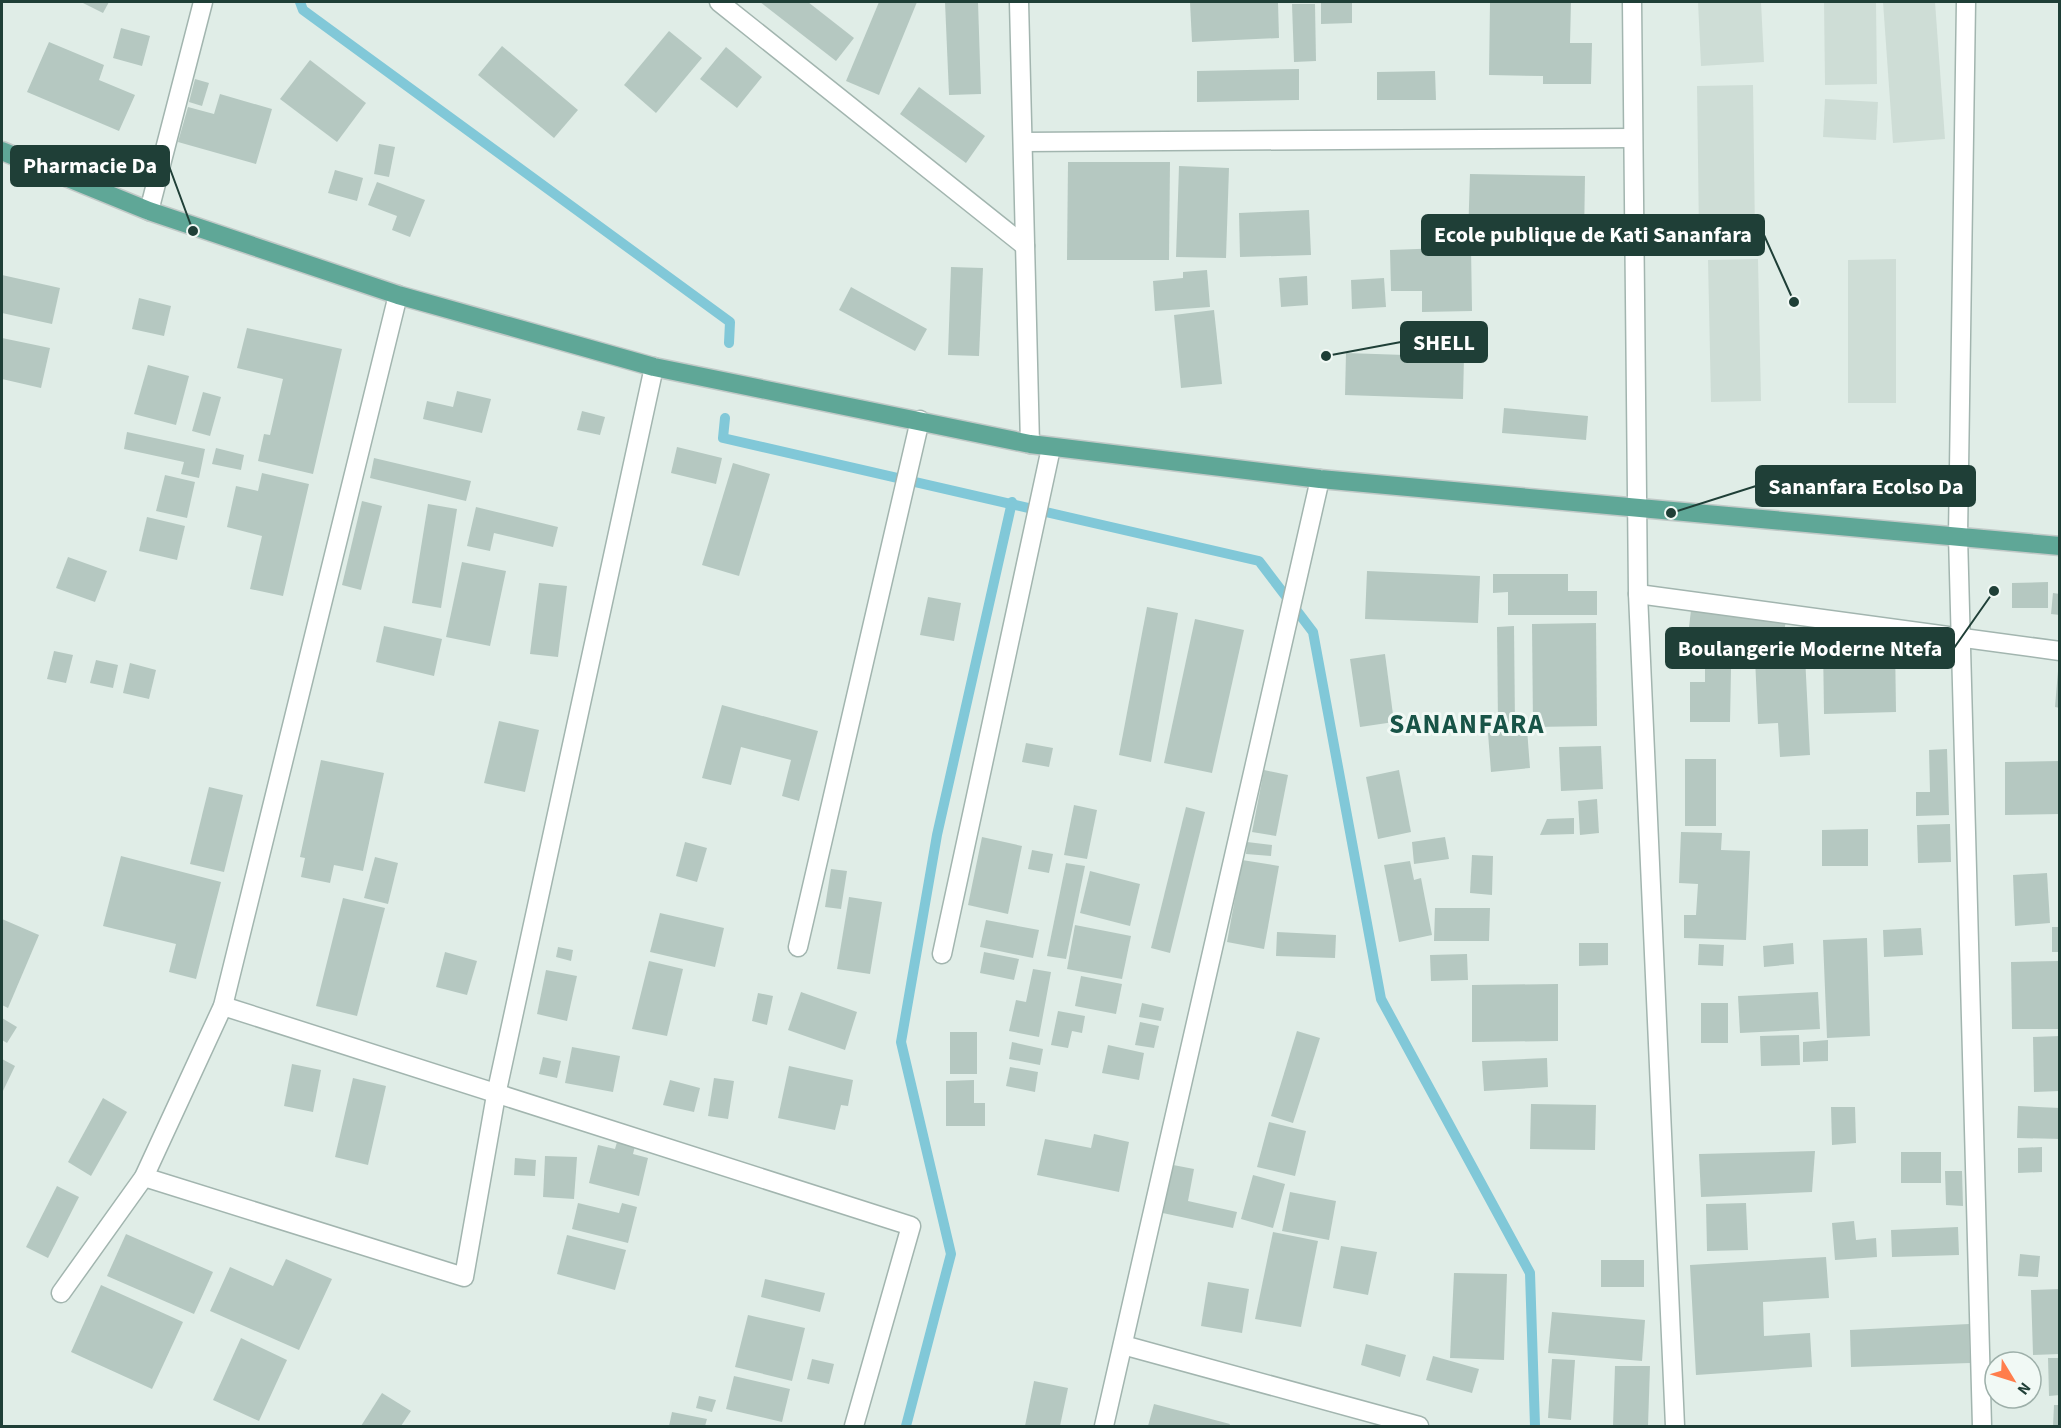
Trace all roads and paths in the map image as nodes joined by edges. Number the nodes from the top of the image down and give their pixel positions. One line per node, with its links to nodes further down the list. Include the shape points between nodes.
1 (203, 2): 9 (street)
2 (719, 2): 10 (street)
3 (1019, 2): 7 (street)
4 (1632, 2): 6 (street)
5 (1966, 2): 18 (street)
6 (1631, 138): 7 (street); 17 (street)
7 (1023, 142): 10 (street)
8 (2, 151): 9 (main road)
9 (148, 211): 11 (main road)
10 (1025, 246): 14 (street)
11 (398, 295): 12 (main road); 25 (street)
12 (654, 367): 13 (main road); 26 (street)
13 (920, 420): 14 (main road); 23 (street)
14 (1030, 444): 15 (main road)
15 (1051, 448): 16 (main road); 24 (street)
16 (1320, 479): 17 (main road); 29 (street)
17 (1635, 507): 18 (main road); 20 (street)
18 (1958, 536): 19 (main road); 21 (street)
19 (2060, 546)
20 (1638, 594): 21 (street); 33 (street)
21 (1960, 638): 22 (street); 34 (street)
22 (2060, 651)
23 (798, 947)
24 (942, 954)
25 (223, 1006): 26 (street); 27 (street)
26 (496, 1095): 27 (street, via 464,1277); 30 (street, via 911,1226)
27 (144, 1177): 28 (street)
28 (60, 1293)
29 (1123, 1345): 31 (street); 32 (street)
30 (854, 1426)
31 (1104, 1426)
32 (1419, 1426)
33 (1675, 1426)
34 (1982, 1426)

